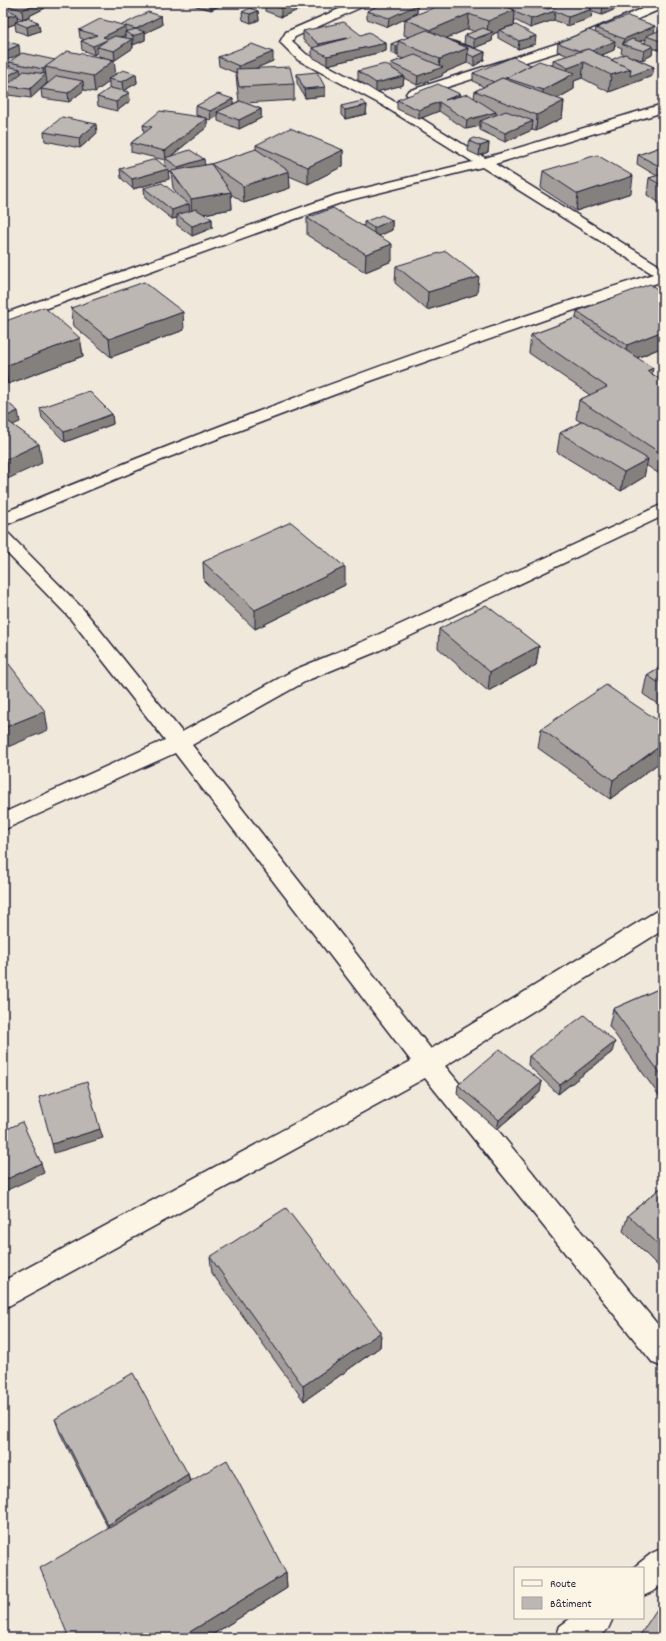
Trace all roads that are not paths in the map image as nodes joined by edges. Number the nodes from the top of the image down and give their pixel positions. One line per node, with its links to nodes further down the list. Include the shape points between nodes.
1 (362, 3): 3 (street, via 290,35 286,42 302,57)
2 (663, 4): 3 (street, via 569,44)
3 (386, 102): 5 (street)
4 (663, 108): 5 (street)
5 (483, 163): 6 (street); 7 (street, via 341,198 284,216)
6 (663, 275): 9 (street, via 349,383 178,447)
7 (3, 319)
8 (663, 509): 11 (street, via 301,675)
9 (3, 520)
10 (3, 538): 11 (street, via 76,613)
11 (180, 743): 12 (street); 14 (street)
12 (3, 822)
13 (663, 918): 14 (street)
14 (428, 1064): 15 (street); 16 (street)
15 (3, 1296)
16 (663, 1353)
17 (663, 1564): 18 (street)
18 (644, 1579)
19 (596, 1619): 20 (street)
20 (572, 1638)

